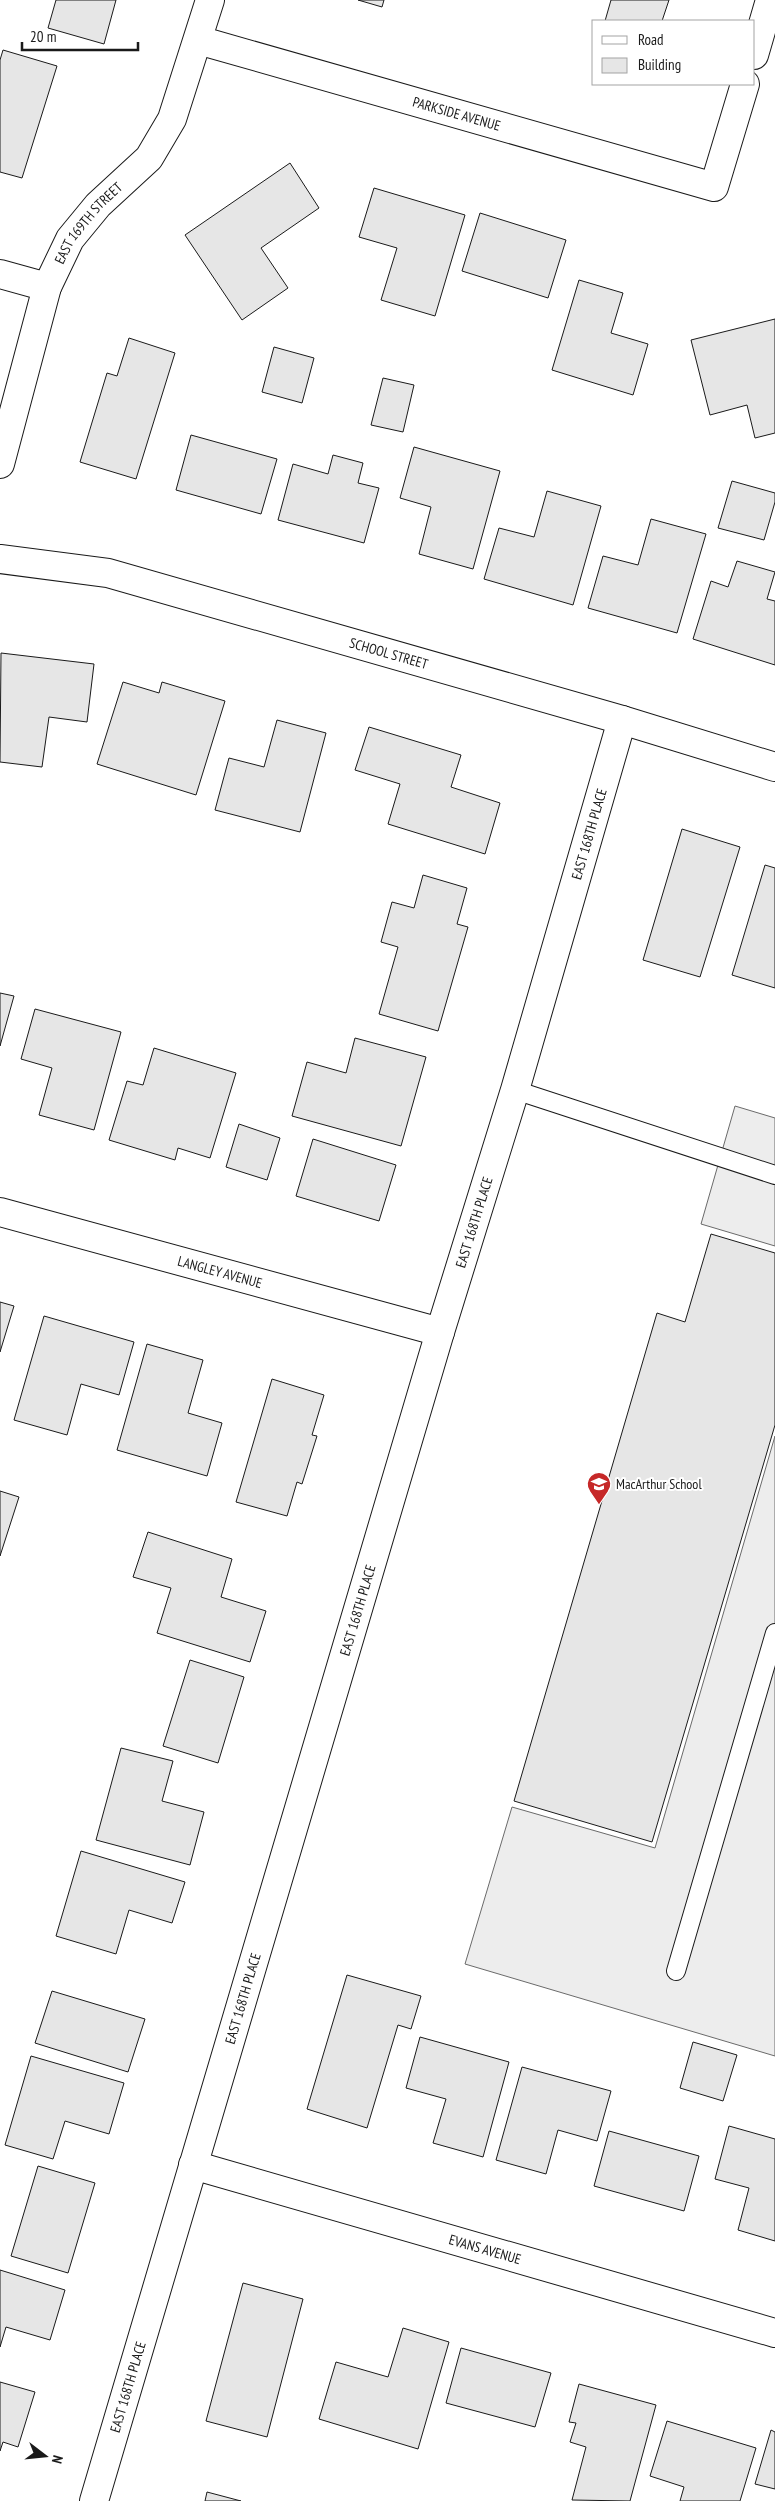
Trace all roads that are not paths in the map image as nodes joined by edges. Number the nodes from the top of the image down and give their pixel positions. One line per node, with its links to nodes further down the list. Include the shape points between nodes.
1 (210, 0): 3 (street, EAST 169TH STREET)
2 (770, 0): 4 (street)
3 (198, 40): 5 (street, PARKSIDE AVENUE, via 714,187); 7 (street, EAST 169TH STREET, via 172,119 149,158 98,205 70,239)
4 (755, 52)
5 (745, 85)
6 (0, 274): 7 (street)
7 (47, 287): 8 (street, EAST 169TH STREET)
8 (0, 464)
9 (0, 559): 10 (street, SCHOOL STREET, via 108,573)
10 (622, 720): 11 (street, SCHOOL STREET); 12 (street, EAST 168TH PLACE)
11 (775, 768)
12 (515, 1090): 13 (lane); 15 (street, EAST 168TH PLACE)
13 (775, 1176)
14 (0, 1212): 15 (street, LANGLEY AVENUE)
15 (440, 1332): 18 (street, EAST 168TH PLACE)
16 (775, 1633): 17 (lane)
17 (676, 1971)
18 (194, 2165): 19 (street, EVANS AVENUE); 20 (street, EAST 168TH PLACE)
19 (775, 2333)
20 (94, 2501)

